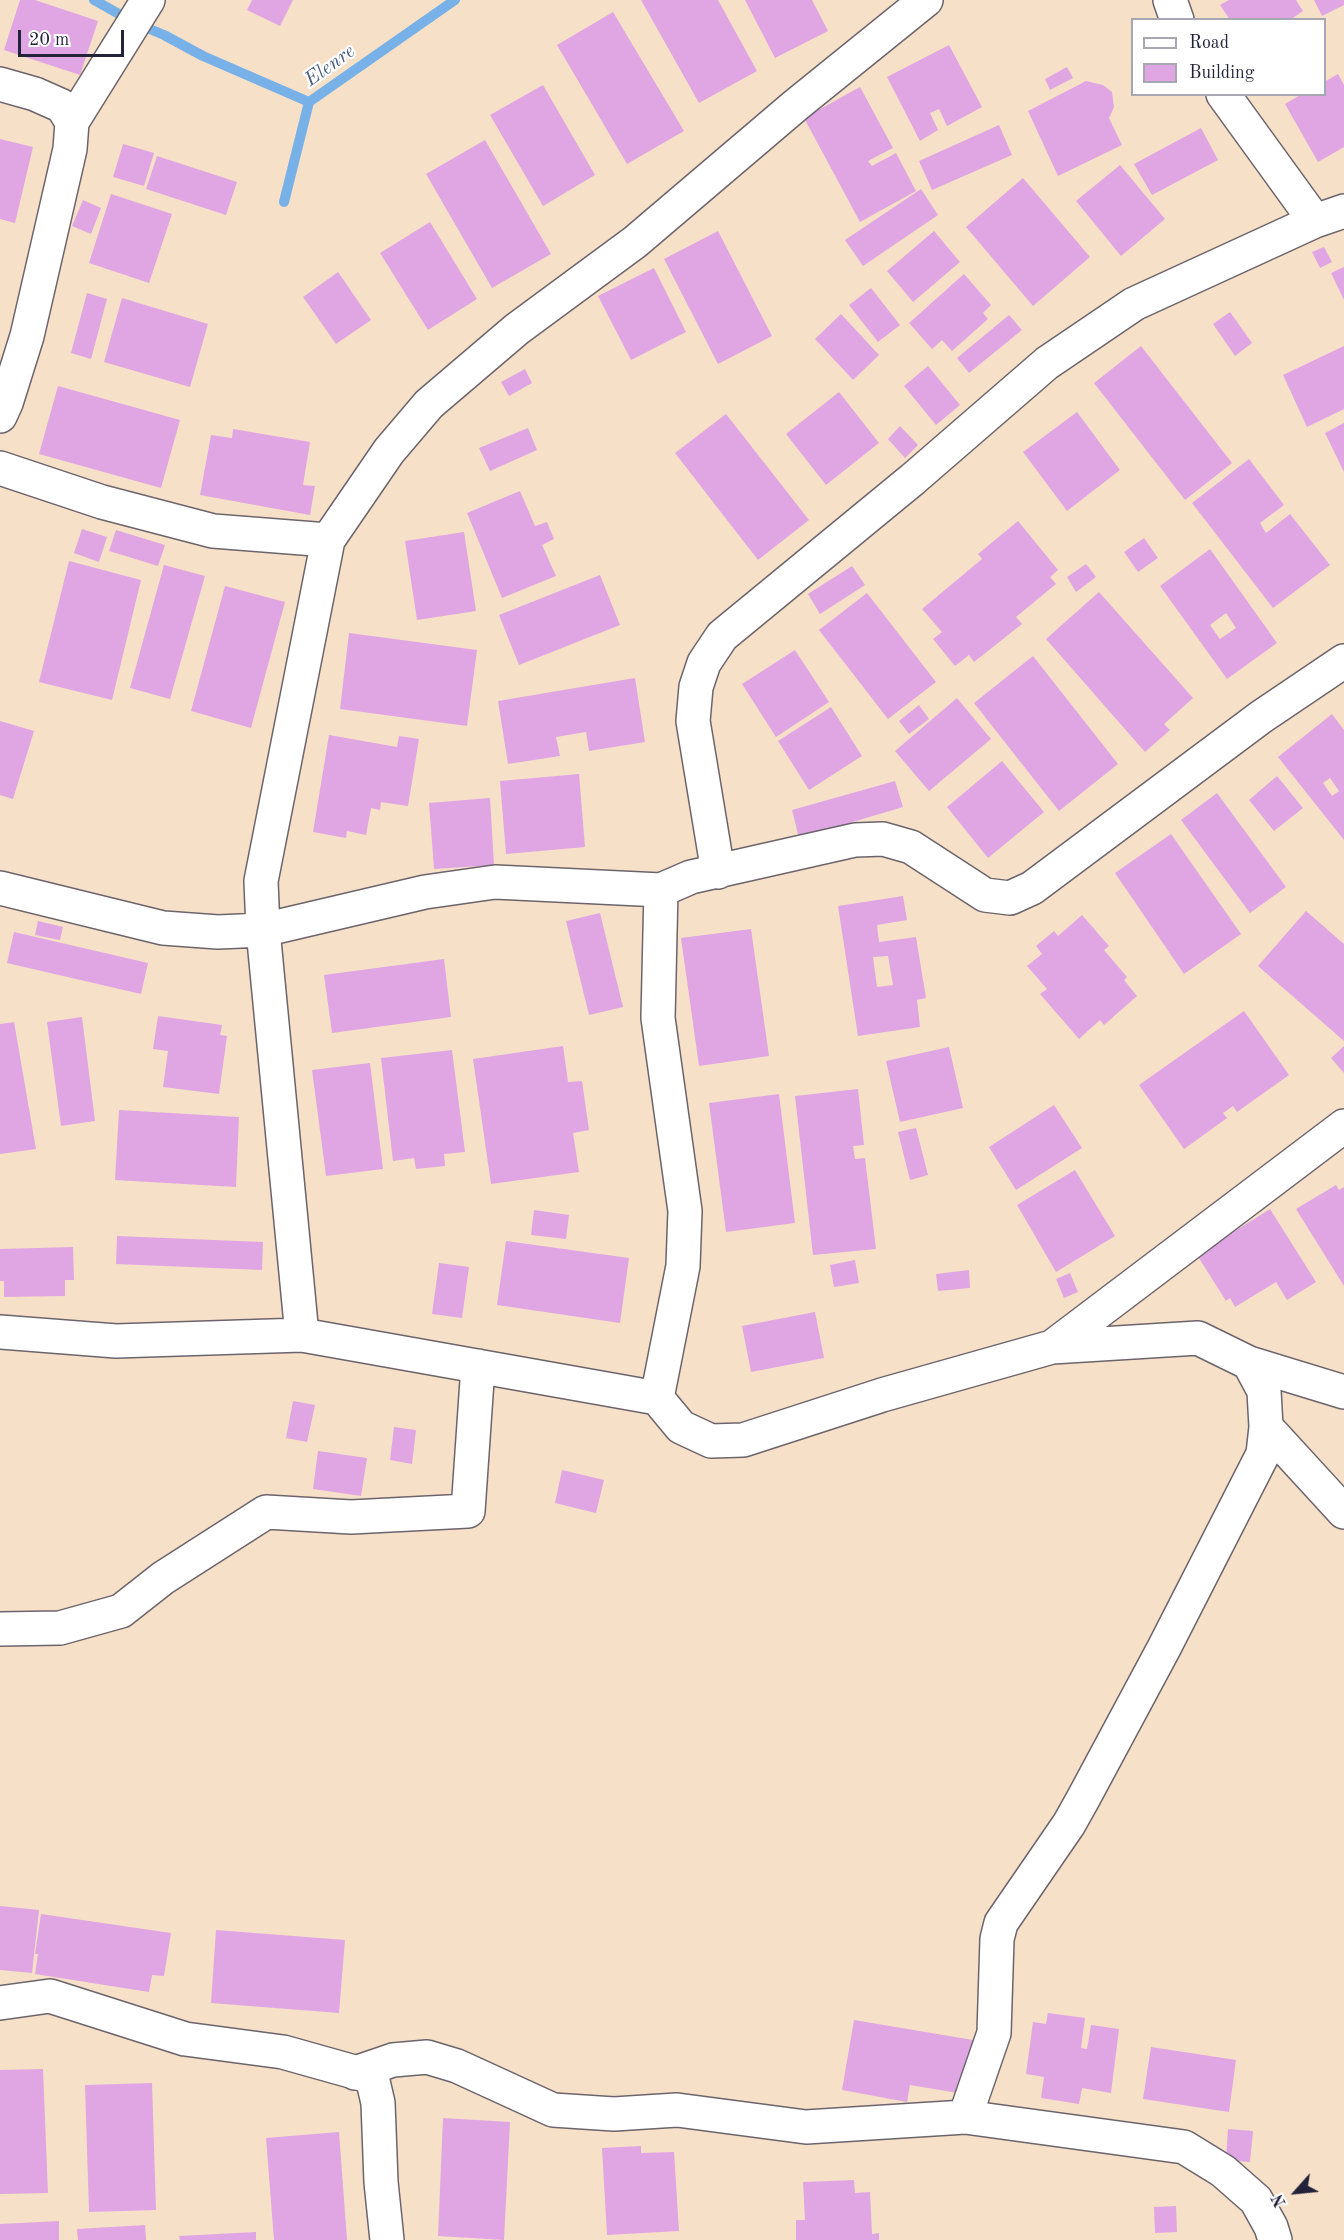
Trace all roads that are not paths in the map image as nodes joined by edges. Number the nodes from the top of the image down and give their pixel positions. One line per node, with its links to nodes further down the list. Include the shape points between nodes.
1 (148, 0): 7 (street)
2 (926, 0): 11 (street, via 635,242 516,329 429,404 389,451)
3 (1170, 0): 4 (street)
4 (1176, 18)
5 (0, 84): 7 (street, via 62,106)
6 (1225, 96): 8 (street)
7 (72, 122): 9 (street, via 70,149 27,336)
8 (1329, 216): 13 (street, via 1134,304 1047,363 722,636 704,663 696,687 693,721)
9 (0, 416)
10 (0, 468): 11 (street, via 102,502 213,531)
11 (328, 540): 16 (street, via 261,881)
12 (1344, 661): 13 (street, via 1261,717 1032,888 1010,898 985,895 911,847 883,839 855,840)
13 (718, 872): 15 (street, via 691,877)
14 (0, 888): 16 (street, via 163,928)
15 (661, 890): 16 (street, via 495,882 425,892); 24 (street, via 658,1018 685,1211 683,1266)
16 (263, 930): 19 (street)
17 (1344, 1126): 20 (street)
18 (0, 1332): 19 (street, via 116,1341)
19 (302, 1335): 22 (street)
20 (1052, 1347): 21 (street, via 1198,1338); 24 (street, via 882,1395 743,1440 711,1441 681,1427)
21 (1249, 1363): 23 (street); 25 (street, via 1264,1391)
22 (478, 1366): 24 (street); 27 (street, via 468,1511 351,1517 266,1512 163,1578 121,1611 60,1628)
23 (1344, 1392)
24 (657, 1398)
25 (1266, 1427): 26 (street); 30 (street, via 1263,1454 1164,1648 1069,1824 1001,1923 994,2033)
26 (1344, 1512)
27 (0, 1629)
28 (0, 2003): 29 (street, via 50,1996 185,2039 283,2052)
29 (355, 2073): 30 (street, via 393,2060 427,2057 457,2066 553,2110 564,2111 614,2114 677,2110 806,2127); 31 (street, via 372,2077 378,2103)
30 (965, 2117): 32 (street, via 1184,2147 1223,2171 1256,2200)
31 (387, 2240)
32 (1275, 2240)

